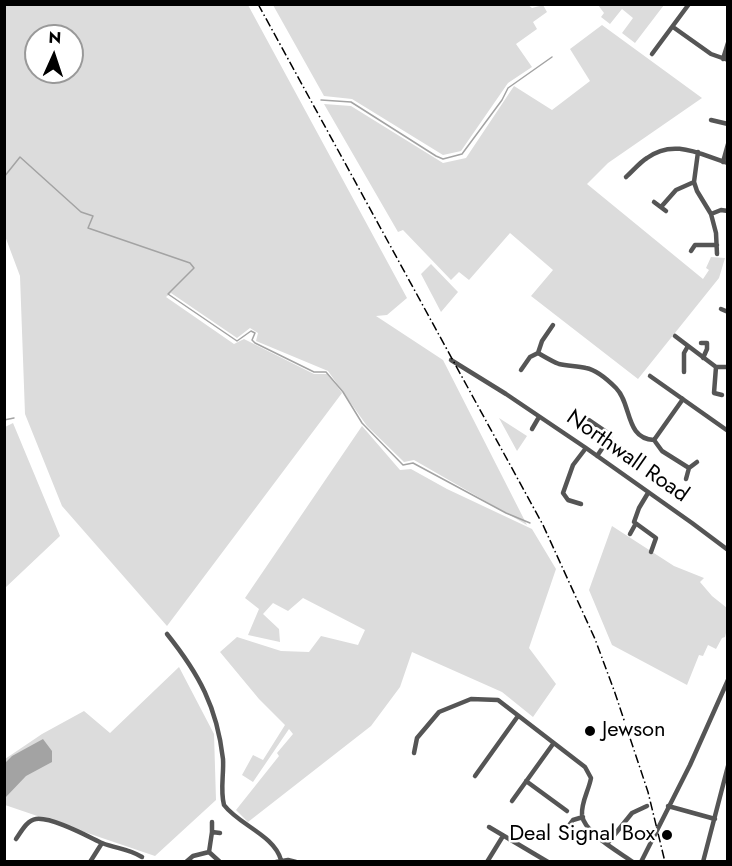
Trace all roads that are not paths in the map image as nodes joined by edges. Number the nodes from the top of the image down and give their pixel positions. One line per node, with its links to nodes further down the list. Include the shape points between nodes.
1 (689, 4): 2 (street)
2 (673, 27): 4 (street); 5 (street, via 711,54)
3 (728, 43): 5 (street)
4 (652, 54)
5 (725, 59)
6 (711, 120): 7 (street)
7 (728, 124)
8 (728, 144): 10 (street)
9 (698, 152): 10 (street); 11 (street, via 661,151); 12 (street)
10 (725, 163)
11 (626, 177)
12 (694, 182): 14 (street, via 676,190); 17 (street)
13 (654, 202): 14 (street)
14 (661, 207): 16 (street)
15 (728, 210): 17 (street)
16 (666, 211)
17 (711, 214): 20 (street)
18 (690, 240): 19 (street)
19 (695, 245): 20 (street); 21 (street)
20 (717, 245): 22 (street)
21 (691, 251)
22 (717, 254)
23 (721, 309): 24 (street)
24 (728, 312)
25 (553, 325): 27 (street)
26 (543, 327): 27 (street)
27 (548, 331): 31 (street)
28 (675, 336): 30 (street)
29 (701, 343): 32 (street, via 707,343)
30 (688, 346): 32 (street); 37 (street)
31 (538, 352): 36 (street); 49 (street, via 560,364 585,364 597,372 618,390 636,431 642,438)
32 (703, 357): 34 (street)
33 (451, 360): 40 (street, Northwall Road)
34 (716, 367): 35 (street); 41 (street, via 714,393)
35 (728, 367)
36 (520, 370)
37 (684, 372)
38 (650, 376): 42 (street)
39 (510, 388): 40 (street)
40 (506, 394): 43 (street, Northwall Road)
41 (722, 395)
42 (683, 399): 48 (street); 49 (street)
43 (539, 417): 47 (street); 50 (street, Northwall Road)
44 (602, 419): 46 (street)
45 (589, 420): 46 (street)
46 (597, 425): 51 (street, via 610,437)
47 (532, 429)
48 (728, 431)
49 (654, 440): 53 (street, via 662,451)
50 (586, 448): 51 (street, Northwall Road); 56 (street, via 573,465 562,493 568,500)
51 (597, 456): 55 (street, Northwall Road)
52 (697, 462): 53 (street)
53 (689, 468): 54 (street)
54 (686, 479)
55 (648, 493): 57 (street); 59 (street, Northwall Road)
56 (581, 504)
57 (635, 525): 58 (street); 60 (street, via 656,538)
58 (630, 534)
59 (728, 550)
60 (651, 552)
61 (167, 634): 91 (street, via 206,691 220,735 224,805 276,849)
62 (728, 680): 71 (street)
63 (518, 716): 64 (street); 65 (street, via 498,700 471,699 438,712 417,738); 67 (street)
64 (553, 744): 69 (street); 74 (street, via 585,767 591,778)
65 (414, 753)
66 (728, 766): 68 (street)
67 (475, 776)
68 (726, 778): 75 (street)
69 (526, 781): 70 (street); 73 (street)
70 (512, 801)
71 (668, 806): 75 (street); 97 (street)
72 (647, 807): 84 (street, via 632,813)
73 (567, 811)
74 (583, 817): 80 (street, via 573,820); 84 (street, via 592,832)
75 (715, 819): 98 (street)
76 (212, 822): 78 (street)
77 (489, 827): 81 (street)
78 (212, 832): 79 (street); 85 (street)
79 (220, 832)
80 (563, 833)
81 (503, 836): 86 (street); 93 (street)
82 (16, 839): 83 (street, via 29,822 38,819)
83 (102, 843): 87 (street); 88 (street)
84 (607, 844): 96 (street)
85 (208, 852): 89 (street); 90 (street)
86 (538, 855): 94 (street); 95 (street)
87 (142, 857)
88 (90, 861)
89 (186, 861)
90 (220, 861)
91 (279, 861): 92 (street)
92 (296, 861)
93 (488, 861)
94 (534, 861)
95 (548, 861)
96 (633, 861)
97 (641, 861)
98 (703, 861): 99 (street)
99 (711, 861)

